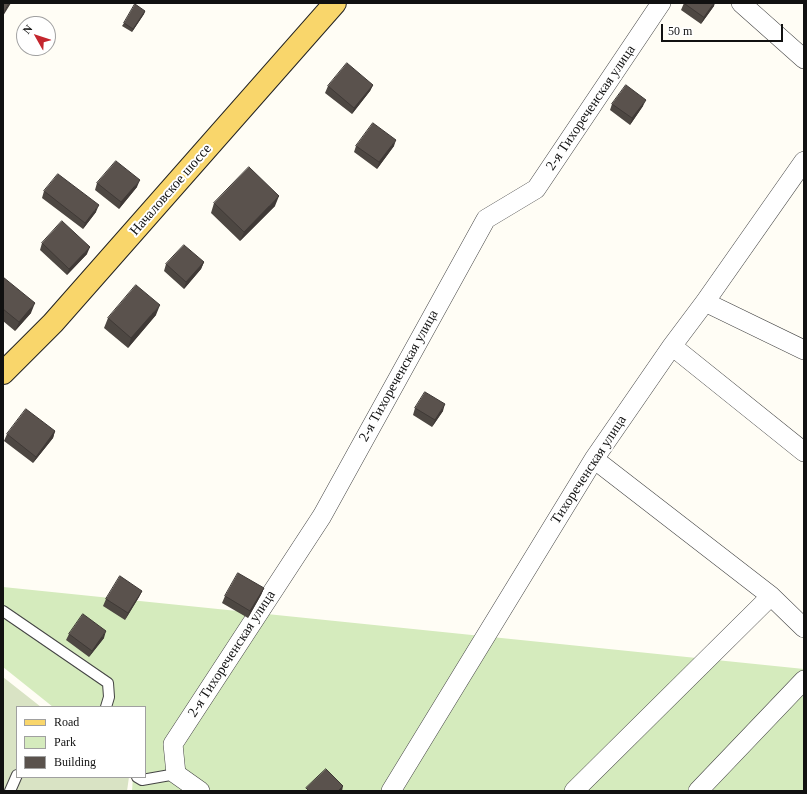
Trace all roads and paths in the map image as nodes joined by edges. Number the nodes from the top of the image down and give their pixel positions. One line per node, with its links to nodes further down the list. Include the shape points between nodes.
1 (335, 3): 9 (main road, Началовское шоссе, via 53,323)
2 (661, 3): 17 (street, 2-я Тихореченская улица, via 536,189 486,219 322,516 173,744)
3 (741, 3): 4 (street)
4 (804, 59)
5 (804, 161): 6 (street, Тихореченская улица)
6 (705, 302): 7 (street, Тихореченская улица); 8 (street)
7 (672, 346): 10 (street); 11 (street, Тихореченская улица)
8 (804, 350)
9 (3, 373)
10 (804, 452)
11 (594, 458): 12 (street); 22 (street, Тихореченская улица)
12 (771, 596): 14 (street); 23 (street)
13 (3, 611): 16 (lane, via 108,683 109,697)
14 (804, 628)
15 (804, 680): 24 (street)
16 (106, 706)
17 (176, 774): 19 (lane, via 142,780); 21 (street)
18 (16, 777): 20 (lane)
19 (139, 778)
20 (10, 791)
21 (200, 791)
22 (391, 791)
23 (574, 791)
24 (698, 791)

